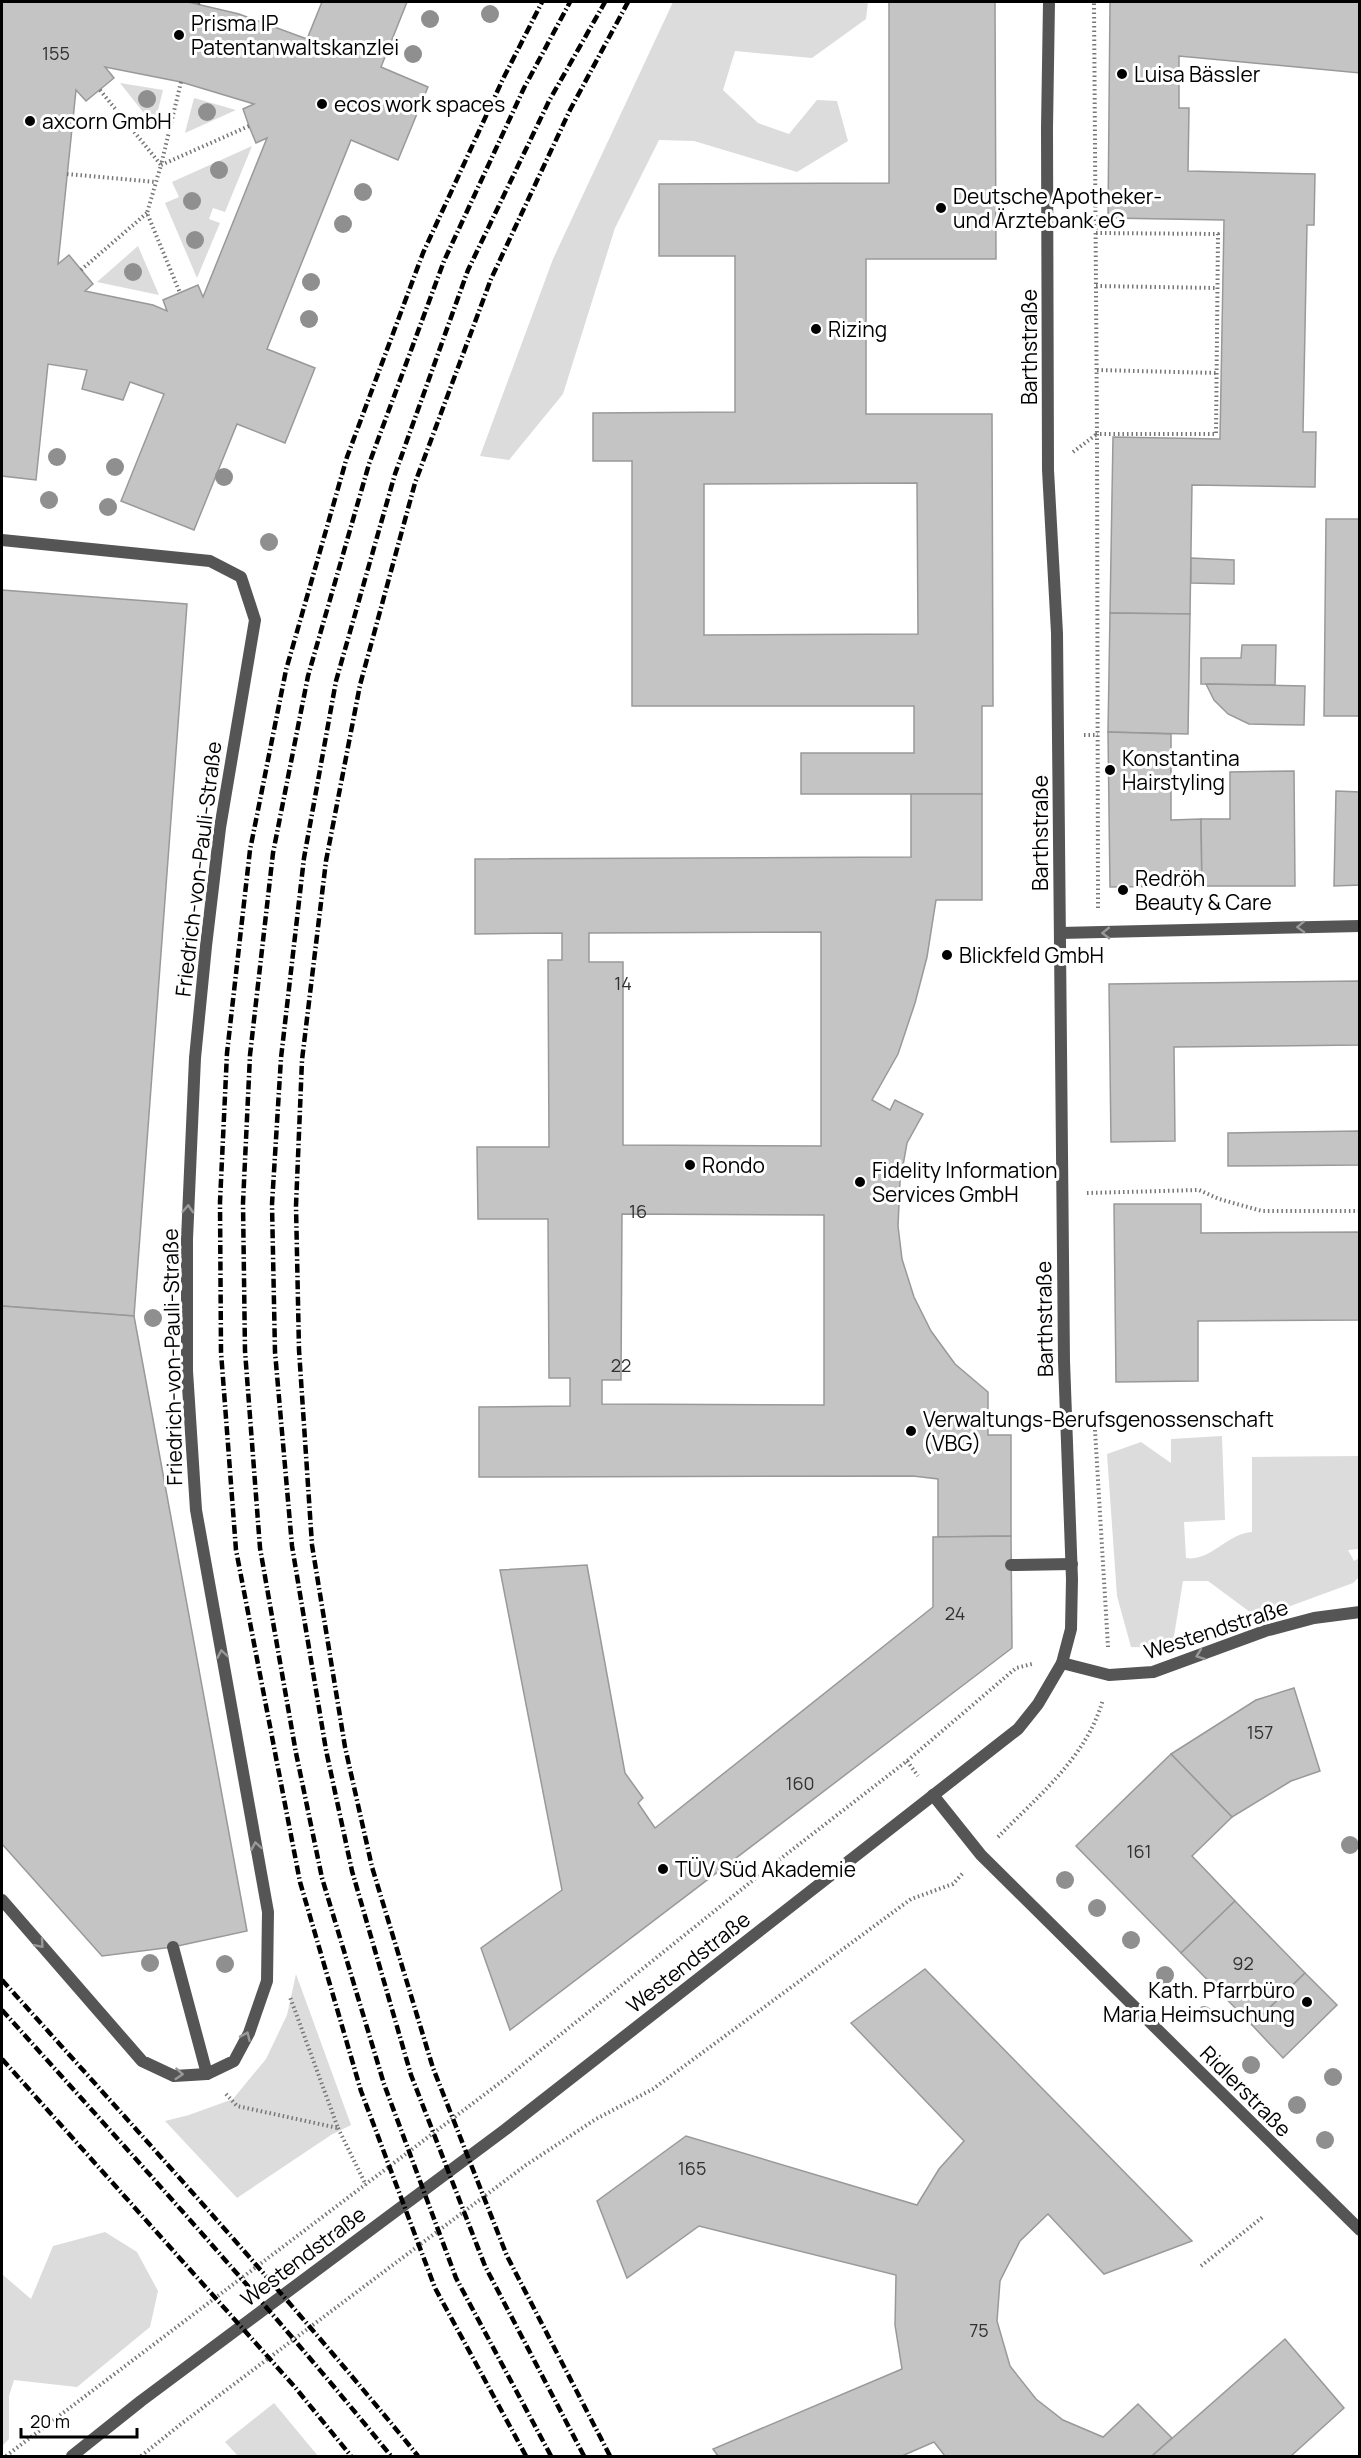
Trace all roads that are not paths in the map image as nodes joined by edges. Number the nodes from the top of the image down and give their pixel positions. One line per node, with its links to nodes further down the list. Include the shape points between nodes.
1 (1049, 2): 4 (street, Barthstraße, via 1048,470 1058,633)
2 (2, 540): 12 (street, Friedrich-von-Pauli-Straße, one-way to 2, via 234,2061 249,2033 267,1981 268,1912 196,1510 187,1371 187,1239 197,1035 220,828 255,620 241,577 210,561)
3 (1359, 926): 4 (street, one-way to 4)
4 (1060, 933): 5 (street, Barthstraße, via 1065,1398)
5 (1072, 1564): 6 (street); 8 (street, Barthstraße, via 1071,1629)
6 (1011, 1565)
7 (1359, 1611): 8 (street, Westendstraße, one-way to 8, via 1265,1631 1153,1672 1109,1675)
8 (1062, 1663): 9 (street, Westendstraße, via 1018,1729)
9 (933, 1795): 13 (street, Ridlerstraße, via 981,1855); 14 (street, Westendstraße, via 506,2129 141,2401)
10 (2, 1900): 12 (street, Friedrich-von-Pauli-Straße, one-way to 12, via 142,2061 174,2076)
11 (173, 1947): 12 (street)
12 (207, 2074)
13 (1359, 2230)
14 (72, 2457)

